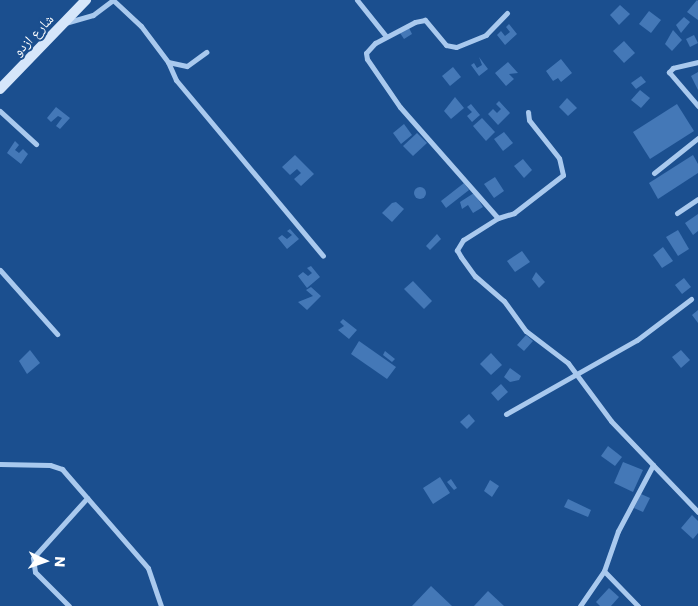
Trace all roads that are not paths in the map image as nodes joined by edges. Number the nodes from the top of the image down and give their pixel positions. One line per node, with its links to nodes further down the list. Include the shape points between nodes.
1 (86, 0): 5 (street, شارع ازدو)
2 (113, 0): 5 (street, via 93,15); 8 (street, via 141,26)
3 (357, 0): 6 (street)
4 (508, 13): 6 (street, via 486,35 456,47 446,45 431,26 421,20)
5 (64, 24): 10 (street, شارع ازدو)
6 (385, 36): 19 (street, via 369,48 366,59 400,107)
7 (206, 52): 8 (street, via 187,66)
8 (168, 62): 20 (street, via 176,80)
9 (698, 62): 11 (street, via 672,68 669,72)
10 (0, 89)
11 (698, 106)
12 (0, 110): 15 (street)
13 (528, 112): 19 (street, via 529,120 559,158 563,175 514,213)
14 (698, 138): 16 (street)
15 (36, 144)
16 (654, 173)
17 (698, 199): 18 (street)
18 (677, 213)
19 (498, 218): 24 (street, via 463,240 457,250 460,258 504,301 526,331)
20 (323, 256)
21 (0, 270): 23 (street)
22 (691, 298): 24 (street, via 637,340)
23 (57, 334)
24 (576, 373): 25 (street); 27 (street, via 611,421)
25 (506, 414)
26 (0, 464): 28 (street, via 56,467)
27 (653, 465): 29 (street); 30 (street, via 618,532)
28 (87, 498): 31 (street, via 33,558 35,572); 32 (street, via 148,568)
29 (698, 512)
30 (604, 571): 33 (street); 34 (street)
31 (68, 606)
32 (161, 606)
33 (580, 606)
34 (638, 606)

